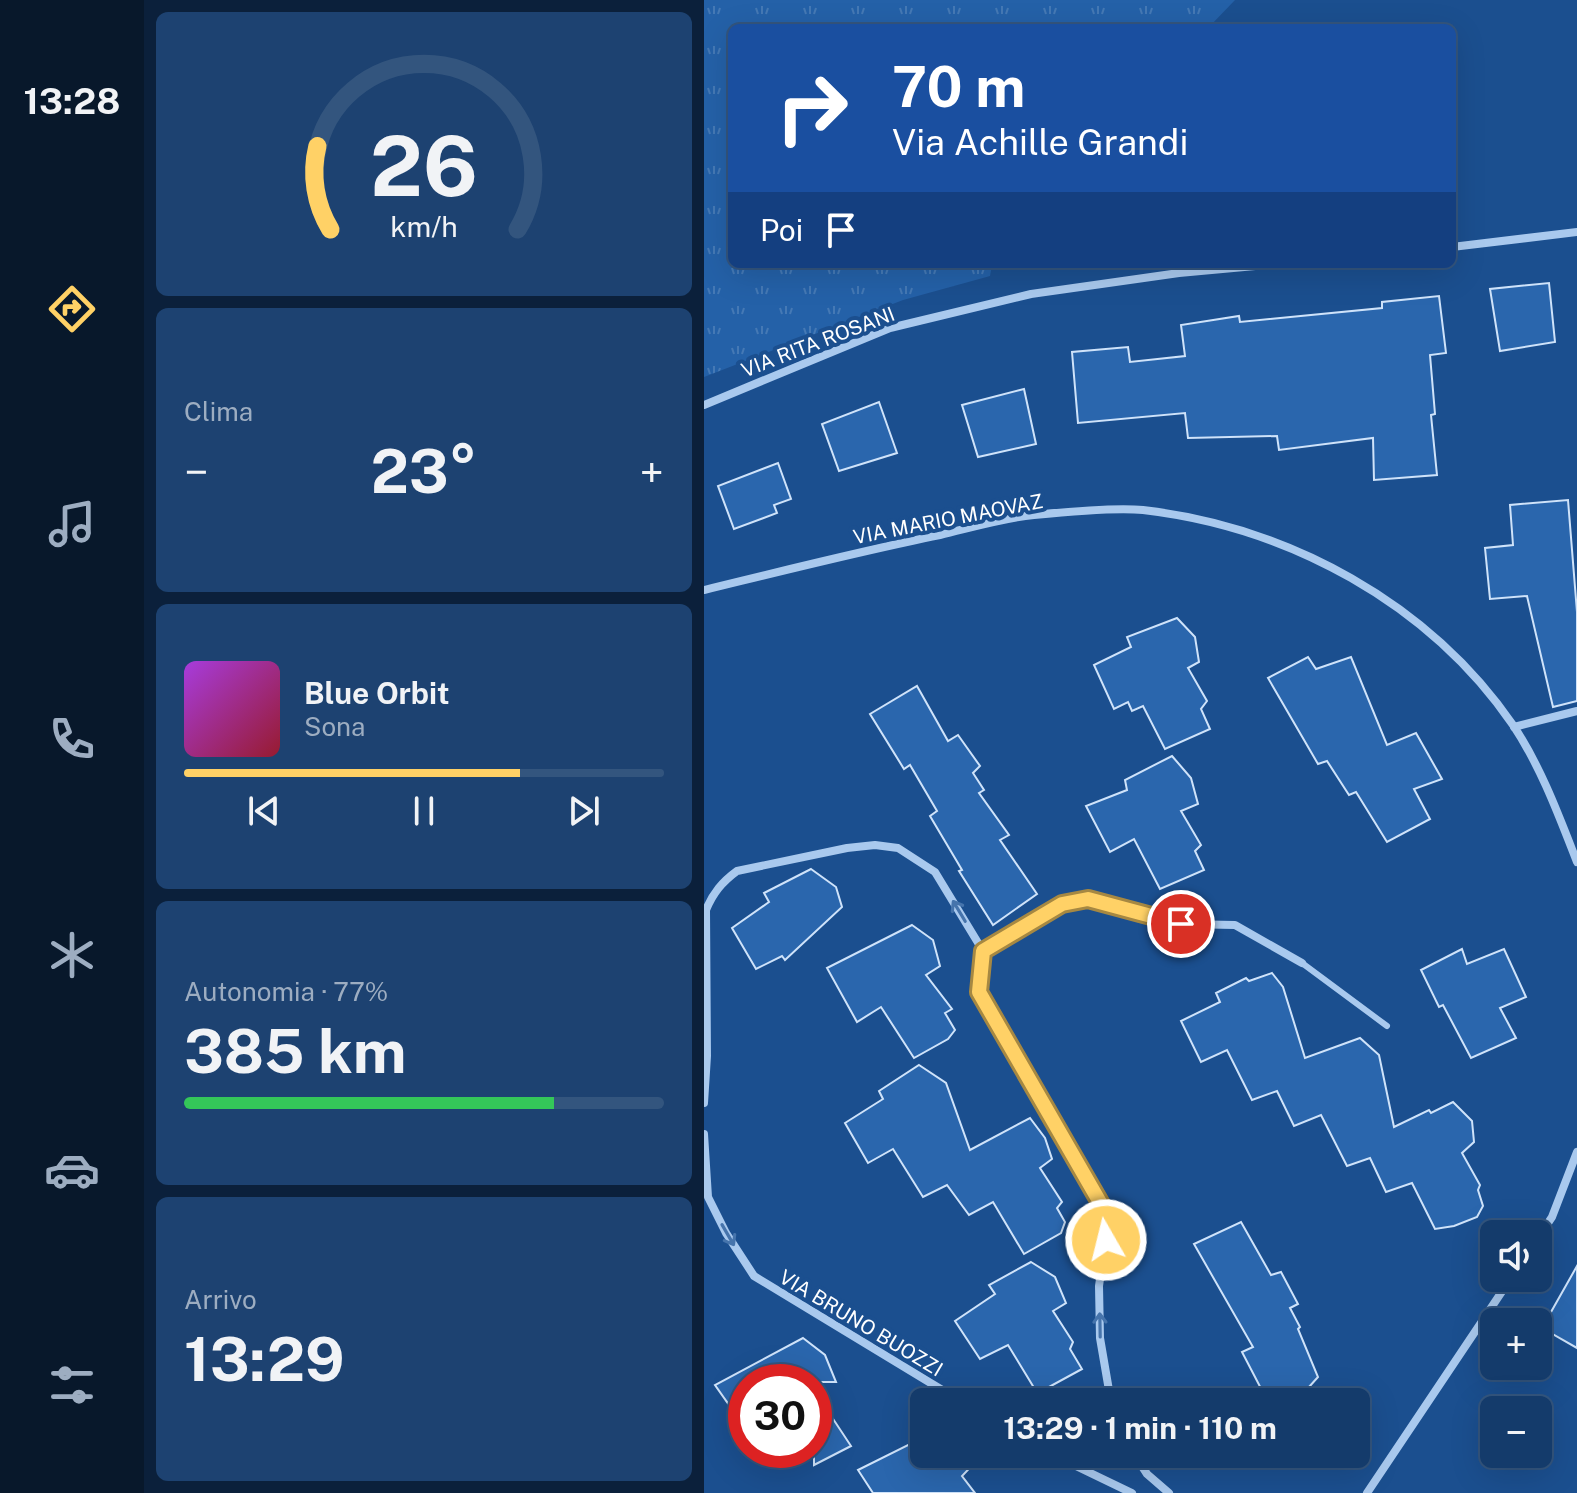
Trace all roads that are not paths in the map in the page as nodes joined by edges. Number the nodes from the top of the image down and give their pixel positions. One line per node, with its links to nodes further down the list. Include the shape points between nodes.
1 (1577, 232): 2 (street)
2 (1456, 247)
3 (1234, 268): 4 (street, VIA RITA ROSANI, via 1031,294 890,328)
4 (704, 405)
5 (704, 590): 7 (street, VIA MARIO MAOVAZ, via 1032,515 1140,510 1219,524 1295,550 1363,582 1475,676)
6 (1577, 711): 7 (street)
7 (1514, 727): 8 (street, VIA MARIO MAOVAZ)
8 (1577, 862)
9 (983, 951): 10 (street, via 1062,904 1088,899 1181,924 1235,925); 12 (street, one-way to 12, via 935,872 898,848 847,848 737,871 724,880 706,910); 18 (street, one-way to 9, via 1099,1286 1109,1218 979,992)
10 (1302, 963): 11 (lane)
11 (1387, 1026)
12 (704, 1103)
13 (704, 1134): 17 (street, VIA BRUNO BUOZZI, one-way to 17, via 708,1197 754,1276)
14 (1577, 1152): 15 (street)
15 (1550, 1220)
16 (1502, 1292): 23 (street)
17 (939, 1388)
18 (1109, 1388)
19 (1080, 1468): 21 (street)
20 (1143, 1468): 22 (street)
21 (1132, 1493)
22 (1169, 1493)
23 (1367, 1493)

